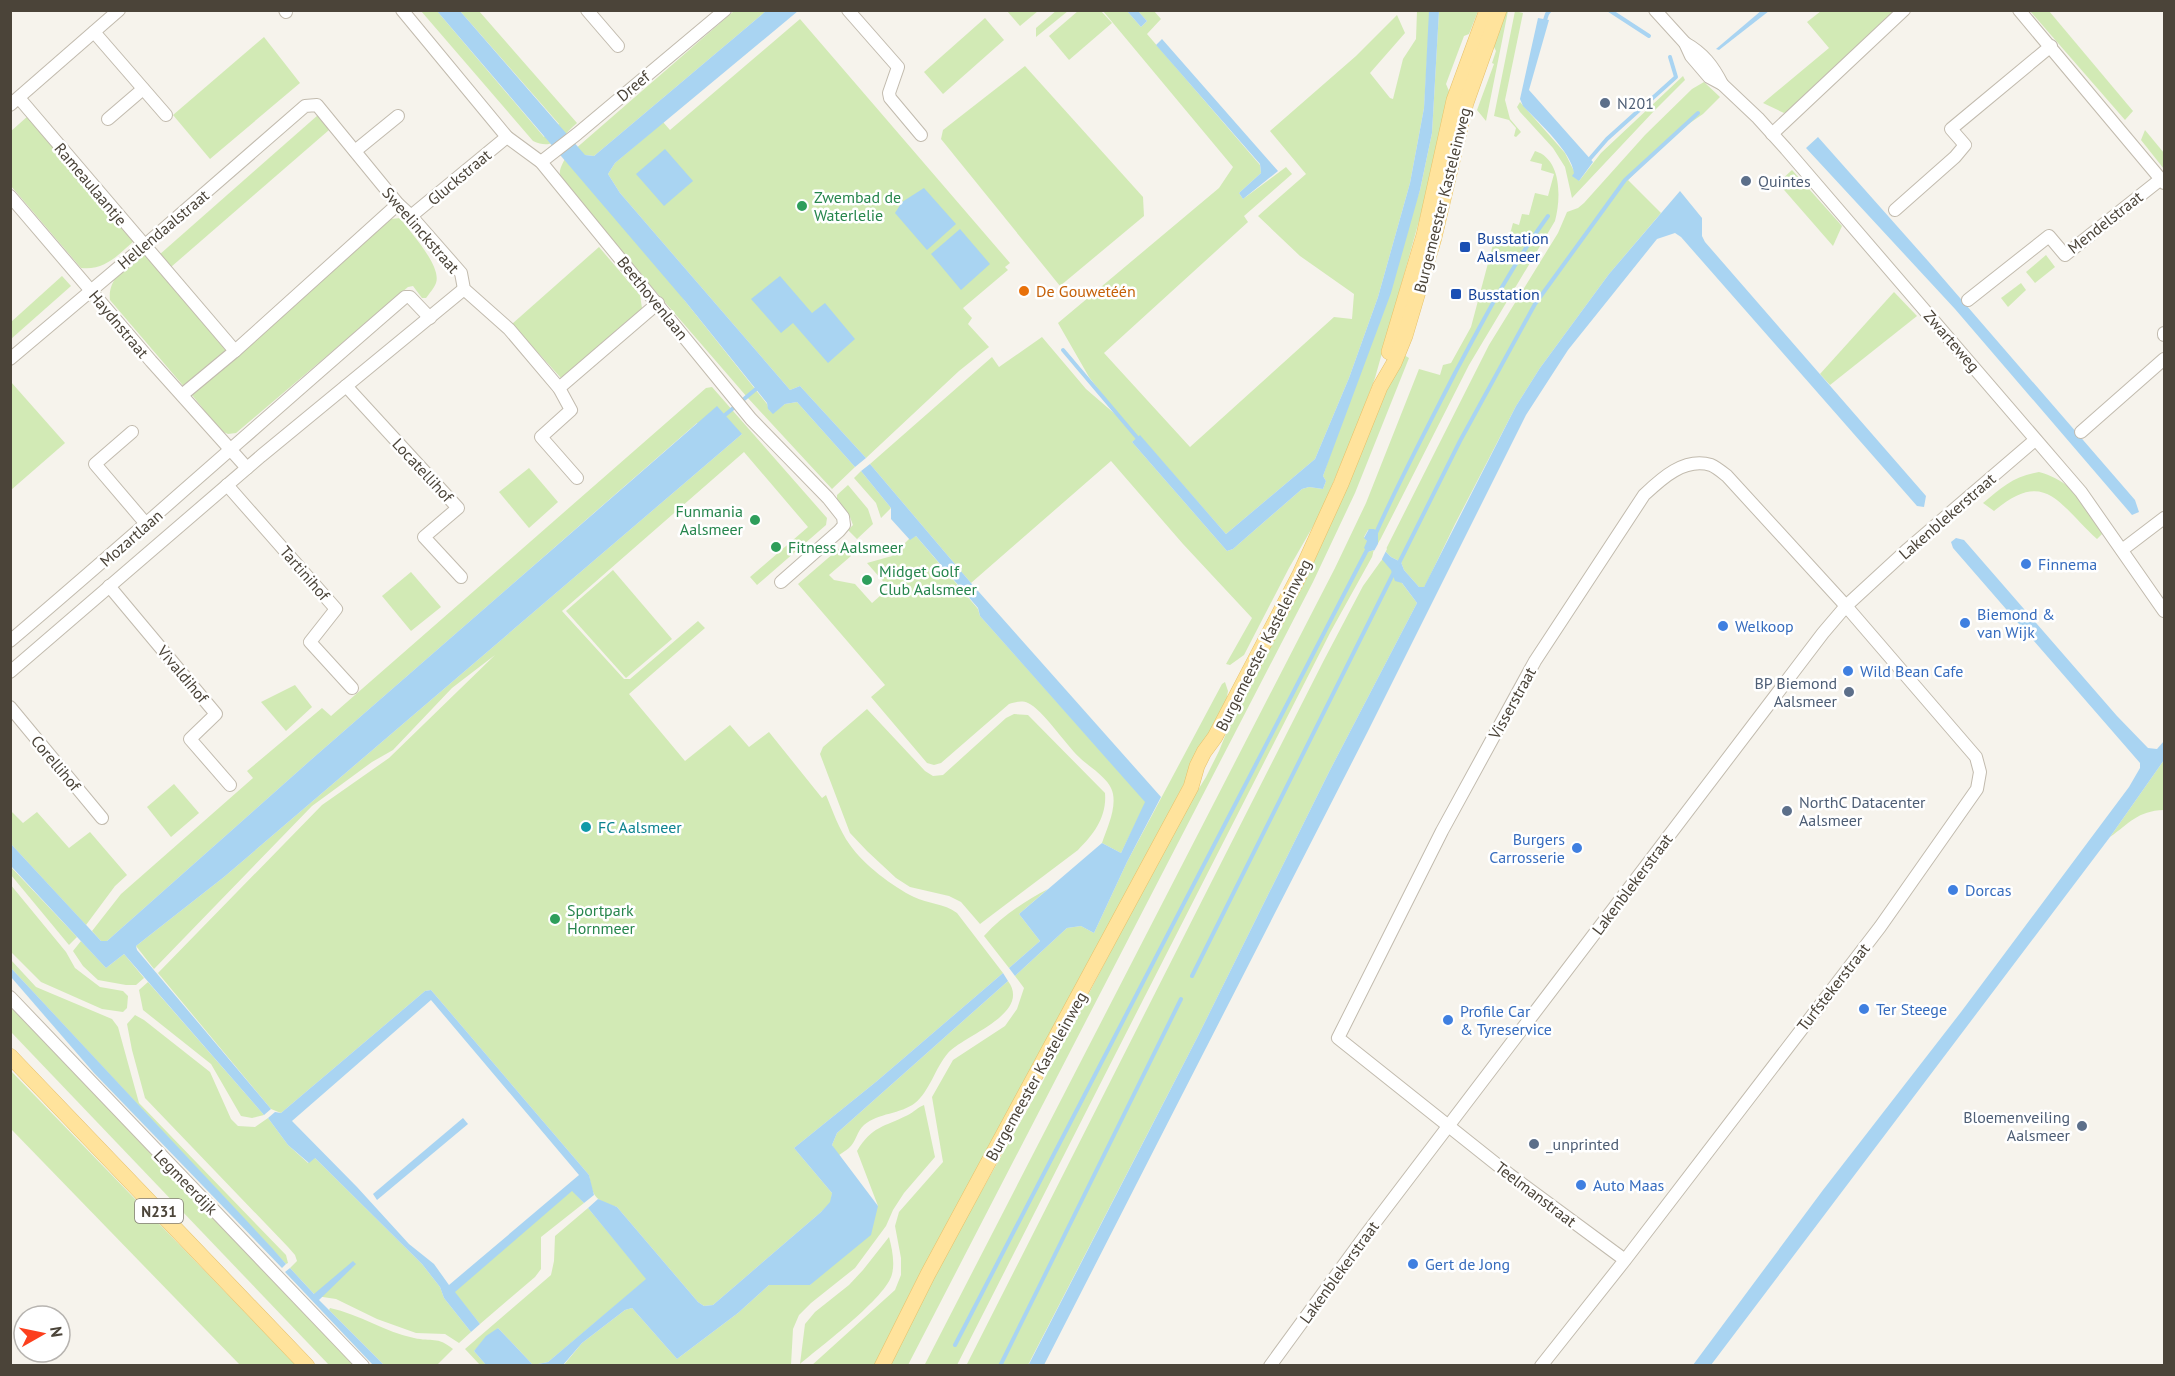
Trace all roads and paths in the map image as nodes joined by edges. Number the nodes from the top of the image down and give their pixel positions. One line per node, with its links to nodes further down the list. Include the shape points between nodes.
1 (119, 10): 12 (street)
2 (402, 10): 23 (street, Beethovenlaan)
3 (587, 10): 13 (street)
4 (725, 10): 11 (street, Dreef)
5 (849, 10): 22 (street, via 898,67 890,98)
6 (1487, 10): 41 (main road, Burgemeester Kasteleinweg, via 1454,100 1432,204)
7 (1499, 10): 41 (main road, Burgemeester Kasteleinweg, via 1466,103 1406,336)
8 (1655, 10): 21 (street, Zwarteweg, via 1685,43 1698,50 1722,84)
9 (1904, 10): 21 (street)
10 (2019, 10): 14 (street, Mendelstraat)
11 (708, 16): 25 (street, Dreef)
12 (94, 32): 15 (street); 16 (street)
13 (618, 46)
14 (2051, 46): 26 (street, Mendelstraat); 29 (street, via 1951,129 1965,145)
15 (143, 89): 18 (street); 20 (street)
16 (15, 101): 31 (street, Rameaulaantje)
17 (317, 105): 24 (street, Sweelinckstraat); 31 (street, Hellendaalstraat, via 305,106)
18 (166, 116)
19 (398, 116): 24 (street)
20 (108, 119)
21 (1772, 134): 46 (street, Zwarteweg)
22 (921, 135)
23 (507, 137): 25 (street, Beethovenlaan); 30 (street, Gluckstraat)
24 (355, 151): 28 (street, Sweelinckstraat)
25 (541, 162): 35 (street, Beethovenlaan)
26 (2163, 181): 34 (street, Mendelstraat, via 2065,255 2049,236)
27 (10, 196): 33 (street, Haydnstraat)
28 (398, 204): 30 (street, Sweelinckstraat); 37 (street)
29 (1895, 210)
30 (411, 216): 32 (street, Sweelinckstraat, via 461,273)
31 (144, 246): 33 (street, Hellendaalstraat); 37 (street, Rameaulaantje)
32 (464, 289): 36 (street, Mozartlaan); 42 (street, Sweelinckstraat, via 509,329)
33 (90, 290): 38 (street, Hellendaalstraat); 43 (street, Haydnstraat)
34 (1968, 300)
35 (658, 303): 42 (street); 55 (street, Beethovenlaan, via 720,382 843,518 844,525 839,531)
36 (430, 318): 40 (street, Mozartlaan); 47 (street, Mozartlaan, via 410,297 405,297)
37 (235, 351): 43 (street)
38 (10, 359)
39 (2164, 359): 45 (street)
40 (346, 386): 48 (street, Mozartlaan); 54 (street, Locatellihof, via 458,508 424,537)
41 (1380, 387): 71 (main road, Burgemeester Kasteleinweg, via 1299,576 1197,766 1191,787)
42 (559, 388): 49 (street, Sweelinckstraat, via 571,410 541,437)
43 (182, 395): 47 (street, Haydnstraat)
44 (132, 432): 52 (street, via 95,464)
45 (2081, 432)
46 (2035, 440): 53 (street, Zwarteweg, via 2081,492); 57 (street, Lakenblekerstraat)
47 (230, 449): 48 (street); 52 (street, Mozartlaan)
48 (247, 468): 50 (street, Mozartlaan)
49 (577, 478)
50 (227, 485): 56 (street, Mozartlaan); 61 (street, Tartinihof, via 336,609 310,642)
51 (2164, 518): 53 (street)
52 (147, 525): 59 (street, Mozartlaan)
53 (2122, 550): 58 (street, Zwarteweg)
54 (461, 577)
55 (781, 582)
56 (110, 586): 60 (street, Mozartlaan); 63 (street, Vivaldihof, via 216,714 190,739)
57 (1846, 606): 67 (street, Lakenblekerstraat); 67 (street, Visserstraat, via 1727,476 1712,465 1700,463 1679,468 1644,495 1535,661 1442,831 1338,1038); 68 (street, Turfstekerstraat, via 1978,759 1977,789 1880,927)
58 (2164, 611)
59 (10, 641)
60 (10, 672)
61 (352, 688)
62 (10, 707): 64 (street, Corellihof)
63 (230, 785)
64 (102, 818)
65 (10, 997): 70 (street, Legmeerdijk)
66 (10, 1056): 69 (main road, N231)
67 (1449, 1126): 68 (street, Teelmanstraat); 72 (street, Lakenblekerstraat)
68 (1625, 1260): 73 (street, Turfstekerstraat)
69 (307, 1365)
70 (363, 1365)
71 (882, 1365)
72 (1270, 1365)
73 (1541, 1365)

